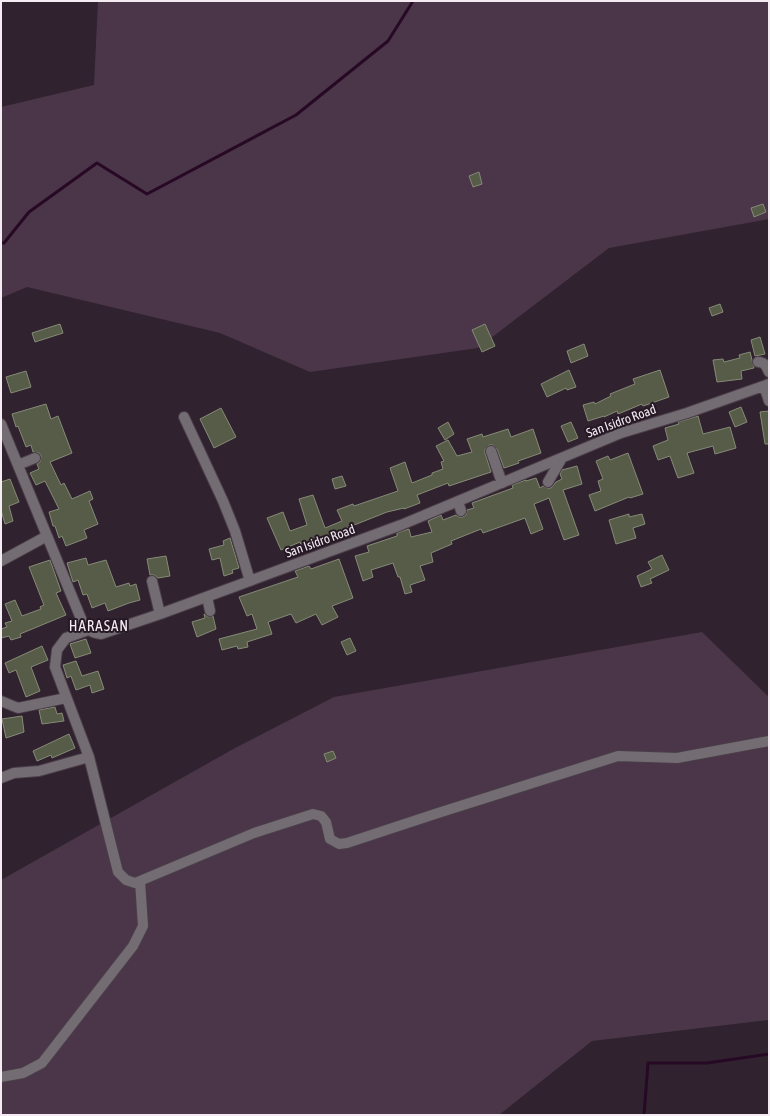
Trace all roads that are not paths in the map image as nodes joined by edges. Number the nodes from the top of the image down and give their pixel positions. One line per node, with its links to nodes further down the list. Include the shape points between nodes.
1 (758, 362): 2 (street, via 763,362)
2 (769, 372)
3 (766, 385): 4 (street); 9 (street, San Isidro Road, via 621,433)
4 (769, 401)
5 (184, 417): 18 (street, via 223,501 241,546)
6 (1, 424): 10 (street)
7 (491, 451): 12 (street)
8 (35, 458): 10 (street)
9 (562, 458): 11 (street); 12 (street, San Isidro Road)
10 (18, 465): 15 (street)
11 (548, 482)
12 (502, 483): 13 (street, San Isidro Road)
13 (458, 501): 14 (street); 18 (street, San Isidro Road)
14 (461, 512)
15 (47, 536): 16 (street); 22 (street, via 70,594)
16 (1, 561)
17 (152, 581): 21 (street)
18 (250, 582): 19 (street, San Isidro Road)
19 (206, 597): 20 (street); 21 (street, San Isidro Road)
20 (210, 611)
21 (160, 614): 22 (street, San Isidro Road, via 101,634)
22 (88, 630): 23 (street, via 66,638 57,650 55,667)
23 (66, 698): 24 (street, via 18,708); 26 (street)
24 (1, 700)
25 (769, 741): 28 (street, via 677,758 618,756 347,843 339,844 330,839 326,822 321,816 313,814 254,833)
26 (89, 757): 27 (street, via 40,771 14,773); 28 (street, via 118,872 126,880 135,883)
27 (1, 778)
28 (140, 881): 29 (street, via 143,926 133,946 42,1063 23,1073)
29 (1, 1077)

